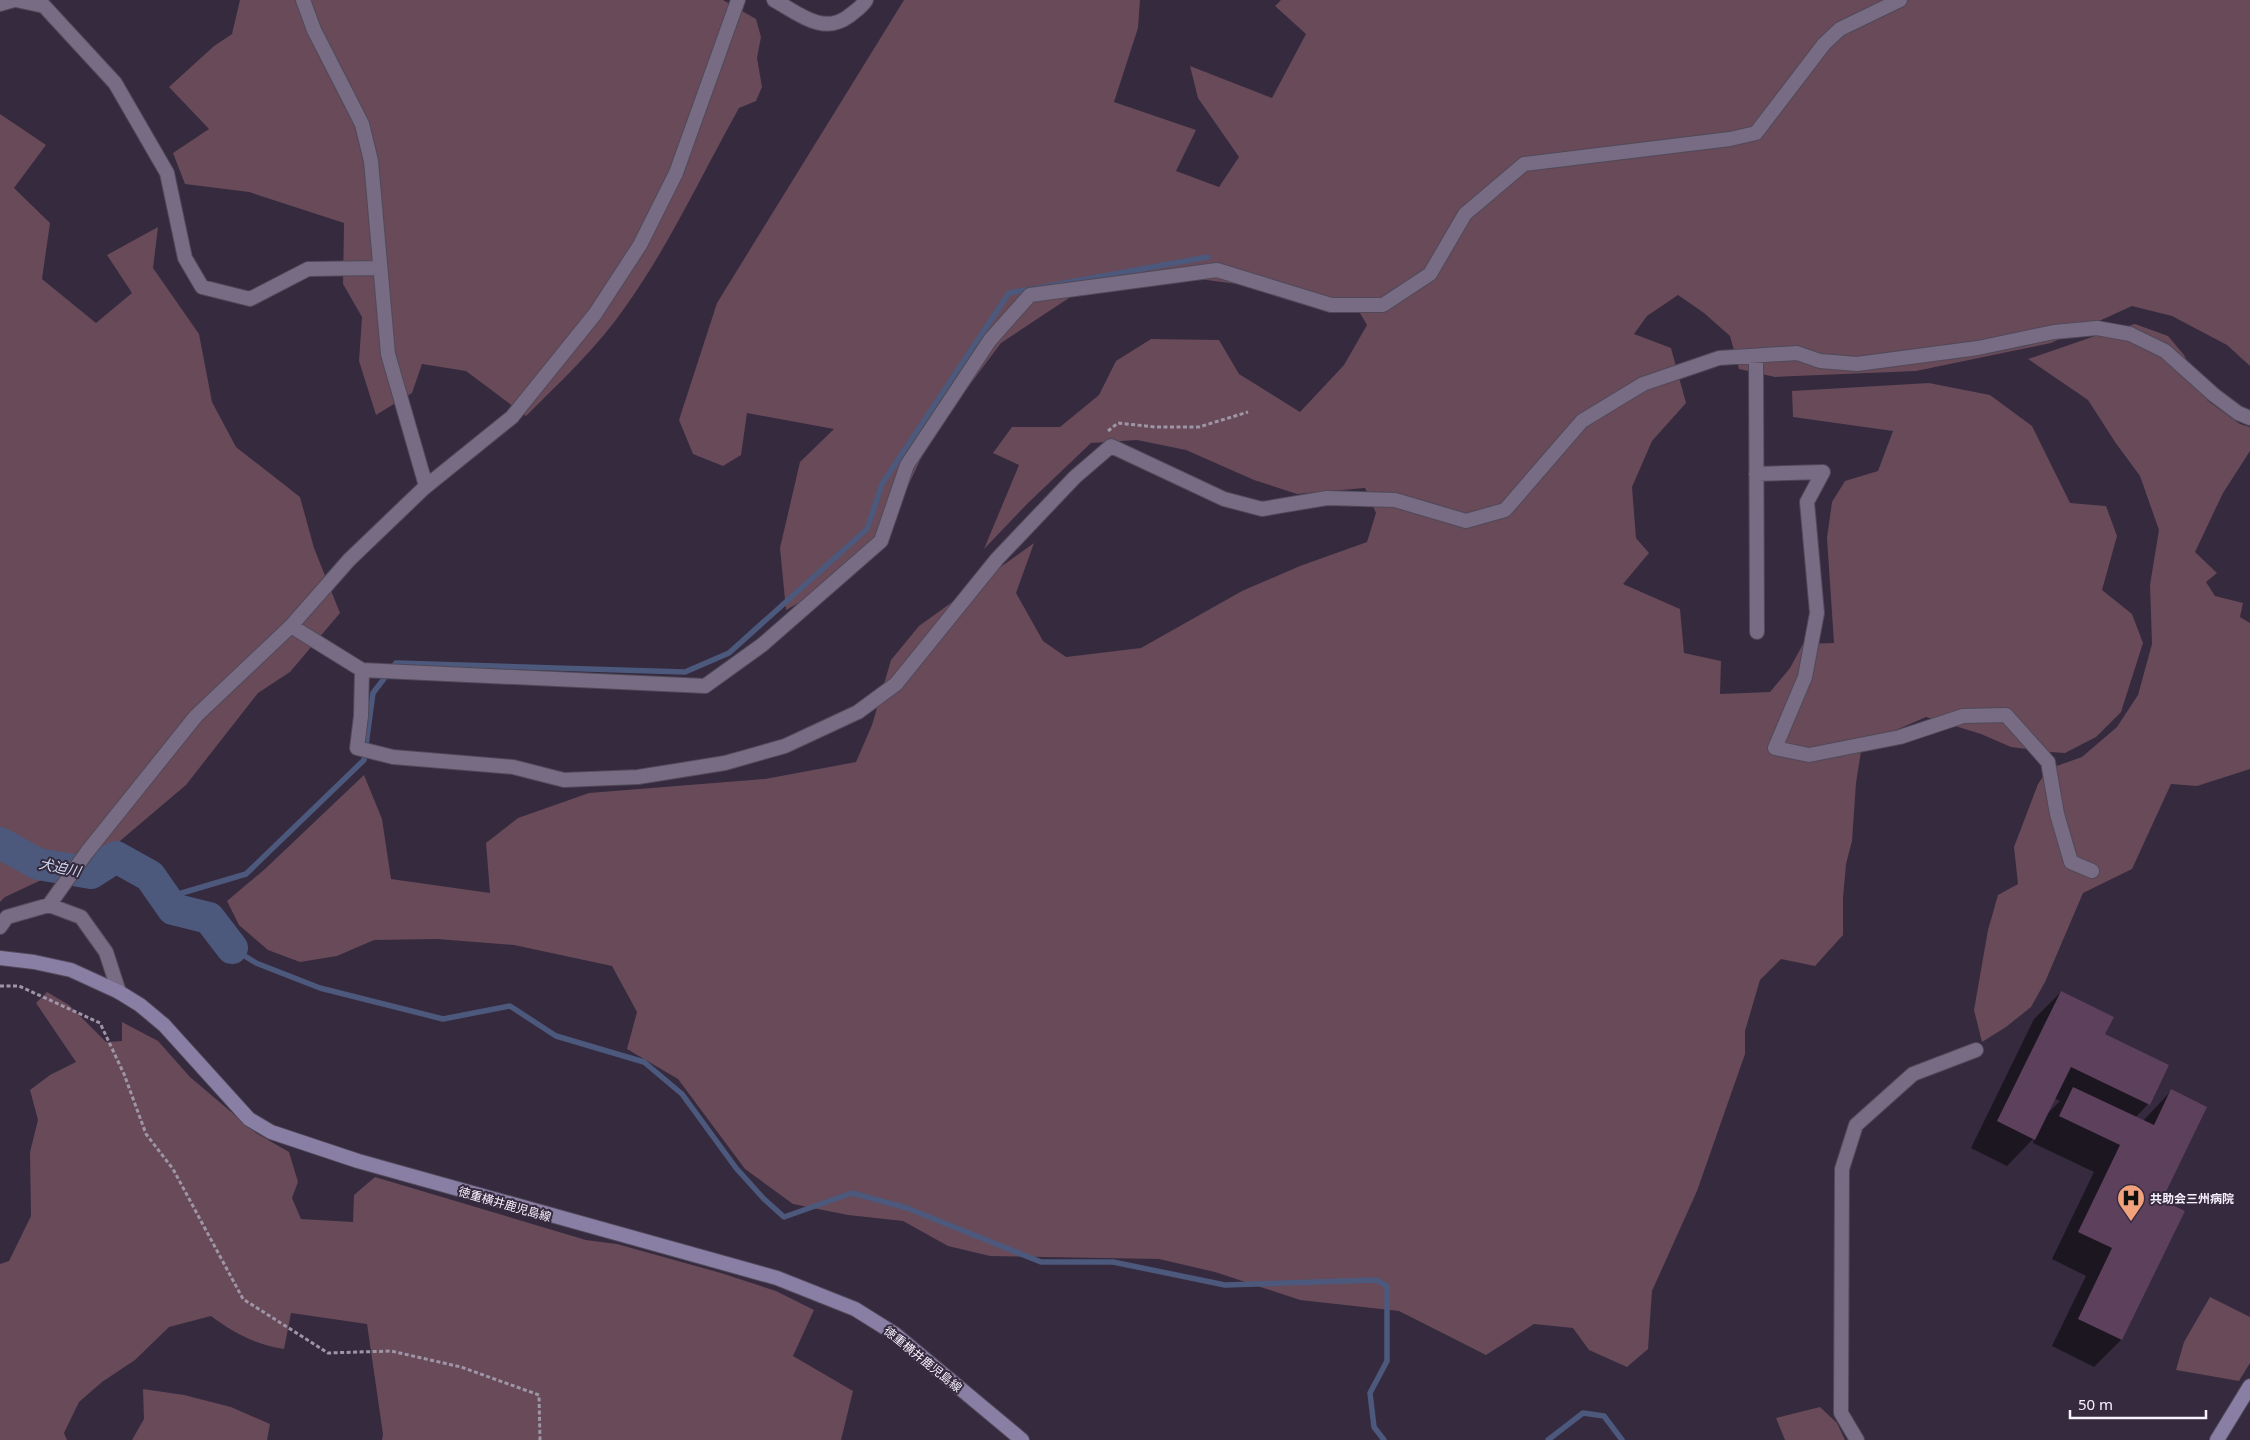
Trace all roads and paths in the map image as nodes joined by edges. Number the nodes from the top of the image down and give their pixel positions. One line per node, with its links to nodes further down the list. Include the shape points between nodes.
1 (15, 0): 7 (street); 8 (street, via 44,6 115,83 167,173 185,258 202,287 250,299 308,269)
2 (303, 0): 8 (street, via 314,30 362,124 371,161)
3 (738, 0): 14 (street, via 676,174 640,246 595,314 512,417)
4 (774, 0): 5 (street, via 820,24 840,23)
5 (866, 0)
6 (1900, 0): 17 (street, via 1840,29 1824,44 1756,132 1730,139 1524,164 1465,214 1430,274 1383,305 1331,305 1217,270 1030,295 990,340 908,465 881,541 762,645 705,686)
7 (0, 4)
8 (380, 268): 14 (street, via 388,354)
9 (1756, 356): 11 (street, via 1797,353 1820,360 1858,364 2097,328 2130,334 2165,351 2214,395); 13 (street); 17 (street, via 1719,358 1643,384 1582,421 1504,510 1466,521 1395,500 1327,498 1262,510 1224,499 1111,446 1075,477 997,559 896,684 858,712 786,746 725,763 638,777 564,780 513,767 393,757 357,748)
10 (1248, 412): 12 (path, via 1199,427 1118,423)
11 (2250, 418)
12 (1102, 436)
13 (1756, 474): 16 (street); 18 (street, via 1823,472 1807,502 1817,613 1805,677 1775,748 1808,755 1900,737 1963,716 2006,715 2048,762 2057,814 2071,862)
14 (426, 486): 15 (street, via 349,560)
15 (291, 626): 17 (street); 19 (street, via 196,716 87,852)
16 (1757, 632)
17 (362, 670)
18 (2092, 871)
19 (49, 905): 20 (street, via 6,916); 23 (street, via 81,917 106,952)
20 (0, 927)
21 (0, 958): 23 (main road, 徳重横井鹿児島線, via 71,970)
22 (0, 986): 26 (path, via 19,986 100,1023 124,1074 146,1134 173,1169 243,1299 328,1353 391,1351 461,1367 539,1395)
23 (120, 992): 27 (main road, 徳重横井鹿児島線, via 164,1025 249,1119 271,1132 358,1162 777,1278 855,1309 895,1334)
24 (1976, 1050): 28 (street, via 1913,1074 1856,1124 1842,1169 1841,1413)
25 (2250, 1386): 29 (main road)
26 (540, 1440)
27 (1022, 1440)
28 (1857, 1440)
29 (2216, 1440)

